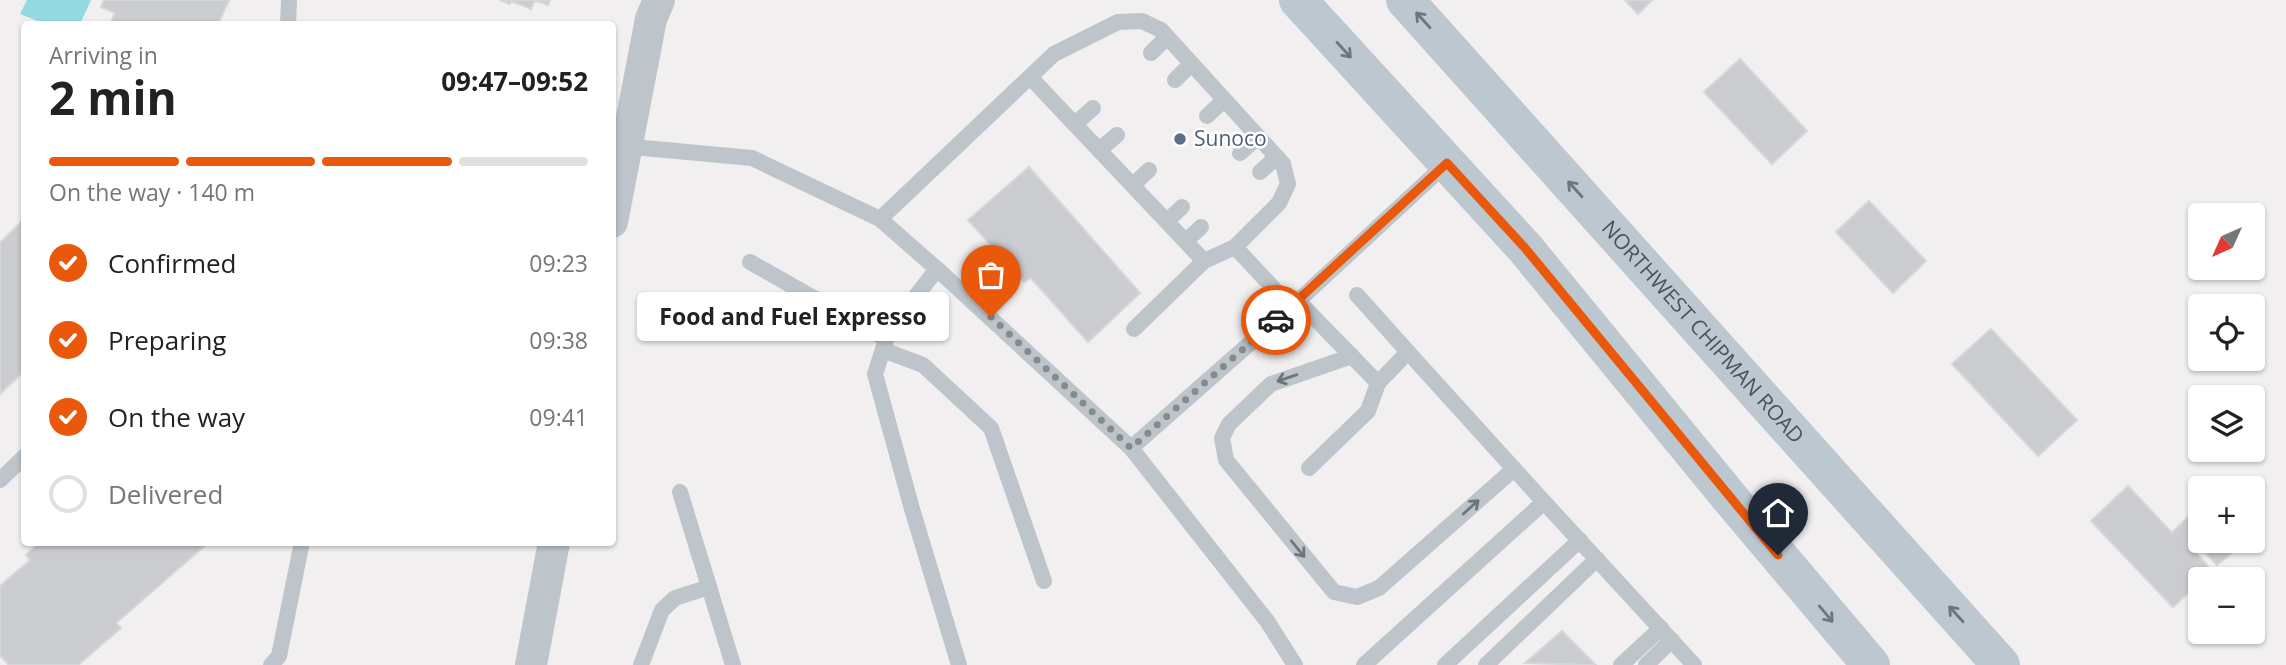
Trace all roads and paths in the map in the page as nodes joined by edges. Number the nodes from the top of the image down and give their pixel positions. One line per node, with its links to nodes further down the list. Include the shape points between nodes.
1 (289, 0): 5 (lane)
2 (659, 0): 17 (street)
3 (1298, 0): 21 (main road, one-way to 21)
4 (1405, 0): 70 (main road, NORTHWEST CHIPMAN ROAD, one-way to 4)
5 (288, 21)
6 (1167, 37): 7 (lane); 8 (lane); 9 (lane, via 1142,20 1118,22 1054,54)
7 (1151, 53)
8 (1191, 64): 10 (lane); 11 (lane)
9 (1030, 77): 14 (lane); 27 (lane)
10 (1175, 80)
11 (1224, 100): 13 (lane); 16 (lane)
12 (1093, 108): 14 (lane)
13 (1207, 116)
14 (1075, 124): 18 (lane)
15 (1117, 135): 18 (lane)
16 (1258, 137): 19 (lane); 20 (lane)
17 (619, 146): 24 (street); 27 (lane, via 752,158)
18 (1099, 150): 25 (lane)
19 (1241, 153)
20 (1276, 157): 23 (lane); 31 (lane, via 1283,164 1288,184 1279,203)
21 (1447, 163): 36 (lane); 69 (main road, one-way to 69, via 1525,248)
22 (1149, 170): 25 (lane)
23 (1260, 172)
24 (616, 179)
25 (1133, 186): 28 (lane)
26 (1182, 207): 28 (lane)
27 (880, 219): 34 (lane)
28 (1167, 221): 30 (lane)
29 (1201, 227): 30 (lane)
30 (1186, 241): 32 (lane)
31 (1235, 247): 32 (lane); 36 (lane)
32 (1205, 261): 37 (lane)
33 (750, 262): 38 (lane)
34 (937, 269): 38 (lane, via 888,331); 42 (lane)
35 (1357, 295): 39 (lane)
36 (1295, 304): 40 (lane); 42 (lane)
37 (1134, 329)
38 (884, 344): 53 (lane, via 923,365 991,428); 61 (lane, via 875,374)
39 (1408, 352): 41 (lane); 45 (lane)
40 (1352, 356): 41 (lane); 45 (lane, one-way to 45, via 1271,383 1229,424 1222,438 1226,460 1334,593 1357,597 1380,588)
41 (1378, 383): 44 (lane, via 1368,411)
42 (1131, 448): 62 (lane, via 1267,621)
43 (21, 460): 46 (lane)
44 (1309, 468)
45 (1514, 469): 48 (lane)
46 (0, 480)
47 (680, 492): 54 (lane)
48 (1544, 502): 49 (lane); 63 (lane)
49 (1580, 540): 52 (lane); 64 (lane)
50 (301, 546): 58 (lane, via 279,656)
51 (553, 546): 57 (street)
52 (1598, 559): 55 (lane); 65 (lane)
53 (1044, 581)
54 (709, 587): 59 (lane, via 675,597 662,610); 60 (lane)
55 (1661, 628): 56 (lane); 66 (lane)
56 (1672, 640): 67 (lane); 68 (lane)
57 (537, 663)
58 (271, 665)
59 (641, 665)
60 (733, 665)
61 (959, 665)
62 (1295, 665)
63 (1364, 665)
64 (1445, 665)
65 (1486, 665)
66 (1621, 665)
67 (1646, 665)
68 (1694, 665)
69 (1871, 665)
70 (2001, 665)

